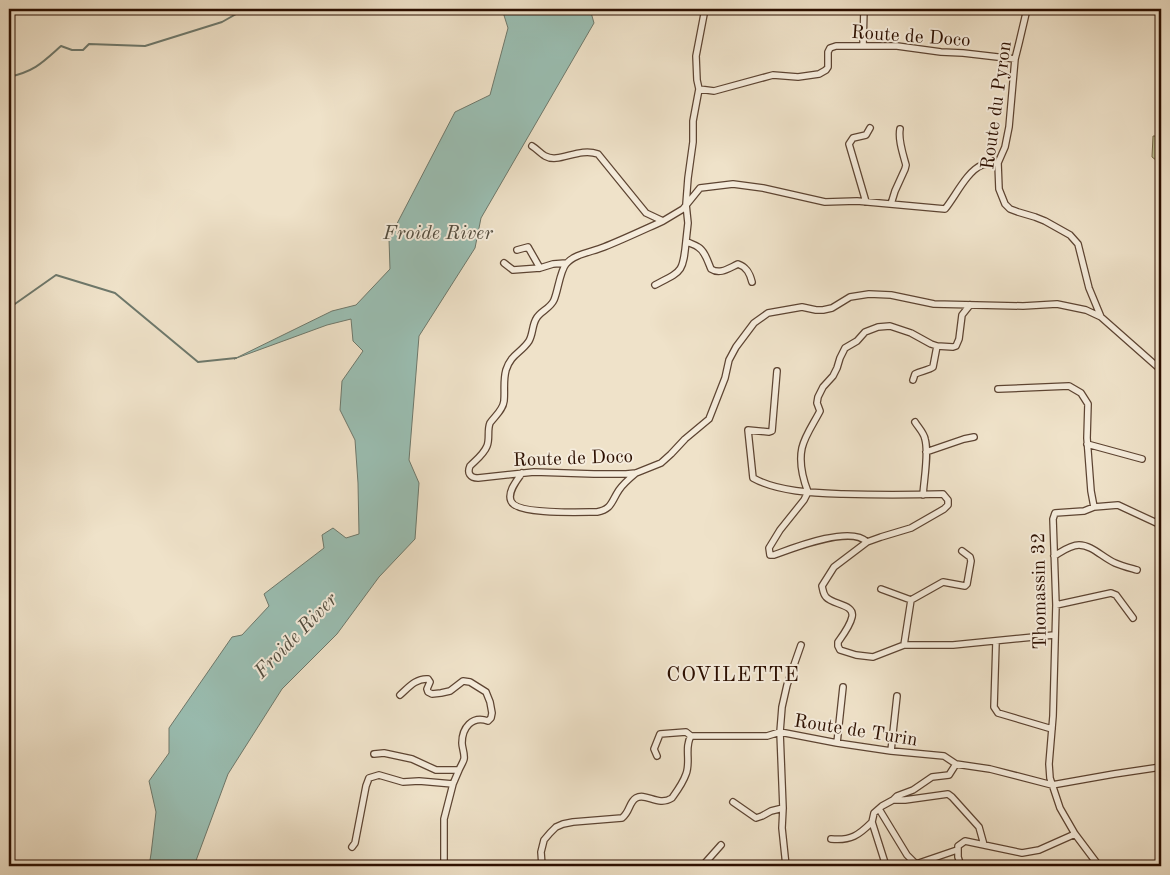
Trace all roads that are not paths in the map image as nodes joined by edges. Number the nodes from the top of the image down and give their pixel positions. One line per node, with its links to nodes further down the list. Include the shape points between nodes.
1 (704, 9): 6 (street, via 696,56)
2 (864, 9): 4 (street)
3 (1027, 9): 5 (street, Route du Pyron)
4 (863, 46): 5 (street, Route de Doco, via 897,46); 6 (street, Route de Doco, via 830,48 828,67 819,74 798,77 773,75 714,91)
5 (1014, 58): 10 (street, Route du Pyron, via 1009,127)
6 (700, 89): 12 (street, via 693,121)
7 (870, 128): 11 (street, via 866,135 853,138 849,144)
8 (900, 129): 13 (street, via 906,169)
9 (532, 146): 14 (street, via 546,157 555,159 591,151 598,154 646,213)
10 (998, 163): 13 (street, via 982,165 972,172 945,209); 23 (street, Route du Pyron, via 999,189 1005,204 1070,235 1078,244 1089,288)
11 (866, 202): 12 (street, via 825,202 733,184 700,188); 13 (street)
12 (686, 204): 14 (street); 15 (street)
13 (891, 204)
14 (664, 221): 18 (street)
15 (686, 241): 20 (street, via 702,249 714,271 738,264 748,271); 21 (street, via 683,266)
16 (517, 250): 19 (street, via 528,248)
17 (504, 263): 19 (street, via 513,270)
18 (566, 263): 19 (street); 34 (street, Route de Doco, via 553,302 536,317 531,338 508,363 503,405 489,426 487,446 468,470 474,478)
19 (540, 268)
20 (752, 282)
21 (655, 285)
22 (970, 305): 23 (street, Route de Doco, via 1057,304); 24 (street, via 962,315 956,346); 35 (street, Route de Doco, via 934,304 869,294 850,297 823,310 802,307 768,313 754,323 736,347 709,419 661,463)
23 (1101, 317): 26 (street, Route du Pyron)
24 (938, 346): 27 (street, via 934,367 915,374); 36 (street, via 890,326 865,332 845,348 833,376 818,397 820,411 802,449 802,469)
25 (777, 370): 36 (street, via 772,431 748,430 753,478 764,484)
26 (1161, 370)
27 (912, 380)
28 (998, 389): 31 (street, via 1069,386 1088,404)
29 (915, 422): 32 (street, via 925,437)
30 (974, 437): 32 (street)
31 (1087, 444): 33 (street); 38 (street)
32 (926, 452): 37 (street)
33 (1142, 459)
34 (522, 473): 35 (street, Route de Doco); 35 (street, via 510,493 511,503 516,507 545,512 597,512 605,511 611,505 620,489)
35 (636, 473)
36 (808, 492): 37 (street); 40 (street, via 768,548 770,555 816,540 843,536)
37 (923, 494): 40 (street, via 943,494 948,505 910,528)
38 (1094, 507): 39 (street, via 1118,505); 42 (street, Thomassin 32, via 1055,514)
39 (1161, 525)
40 (867, 542): 51 (street, via 834,567 822,586 830,601 849,608 852,613 838,646 840,650 856,656 873,657)
41 (962, 551): 45 (street, via 971,561 965,586 943,582)
42 (1054, 556): 43 (street, via 1081,544 1115,563); 46 (street, Thomassin 32)
43 (1137, 570)
44 (880, 589): 45 (street)
45 (911, 600): 51 (street)
46 (1056, 605): 47 (street, via 1111,593); 48 (street, Thomassin 32)
47 (1133, 618)
48 (1054, 635): 49 (street); 55 (street, Thomassin 32)
49 (996, 642): 51 (street); 55 (street, via 995,710)
50 (801, 645): 56 (street, via 787,685)
51 (904, 645)
52 (843, 687): 58 (street)
53 (400, 695): 64 (street, via 424,678 430,682 427,689 432,694 450,690 463,681 486,692 491,718 488,721 479,719 467,726 462,743 464,760)
54 (897, 696): 59 (street)
55 (1052, 729): 66 (street, Thomassin 32, via 1049,764)
56 (780, 732): 57 (street, Route de Turin, via 766,736); 58 (street, Route de Turin); 69 (street)
57 (691, 736): 61 (street, Route de Turin, via 686,732 660,734 654,749); 80 (street, via 686,775 672,798 662,802 637,797 622,818 573,822 556,827 544,840)
58 (837, 744): 59 (street, Route de Turin)
59 (891, 752): 62 (street, Route de Turin, via 944,756)
60 (374, 754): 64 (street, via 394,755 436,770)
61 (656, 756)
62 (956, 764): 66 (street, Route de Turin); 67 (street, via 949,775 932,778)
63 (1161, 767): 66 (street, Route de Turin)
64 (459, 770): 65 (street)
65 (453, 784): 76 (street, via 403,782 379,775 369,778); 79 (street, via 444,819)
66 (1052, 785): 72 (street, Thomassin 32, via 1060,808)
67 (892, 800): 70 (street); 75 (street, via 948,794 979,827)
68 (733, 802): 69 (street, via 756,818)
69 (782, 808): 82 (street)
70 (879, 809): 71 (street, via 874,813); 78 (street)
71 (872, 822): 73 (street, via 848,839); 83 (street)
72 (1075, 834): 75 (street, via 1039,850 1022,853); 85 (street, Thomassin 32)
73 (832, 839)
74 (722, 845): 81 (street)
75 (984, 845): 77 (street, via 965,842)
76 (352, 847)
77 (957, 850): 78 (street); 84 (street)
78 (916, 865)
79 (444, 866)
80 (542, 866)
81 (705, 866)
82 (786, 866)
83 (886, 866)
84 (961, 866)
85 (1099, 866)

